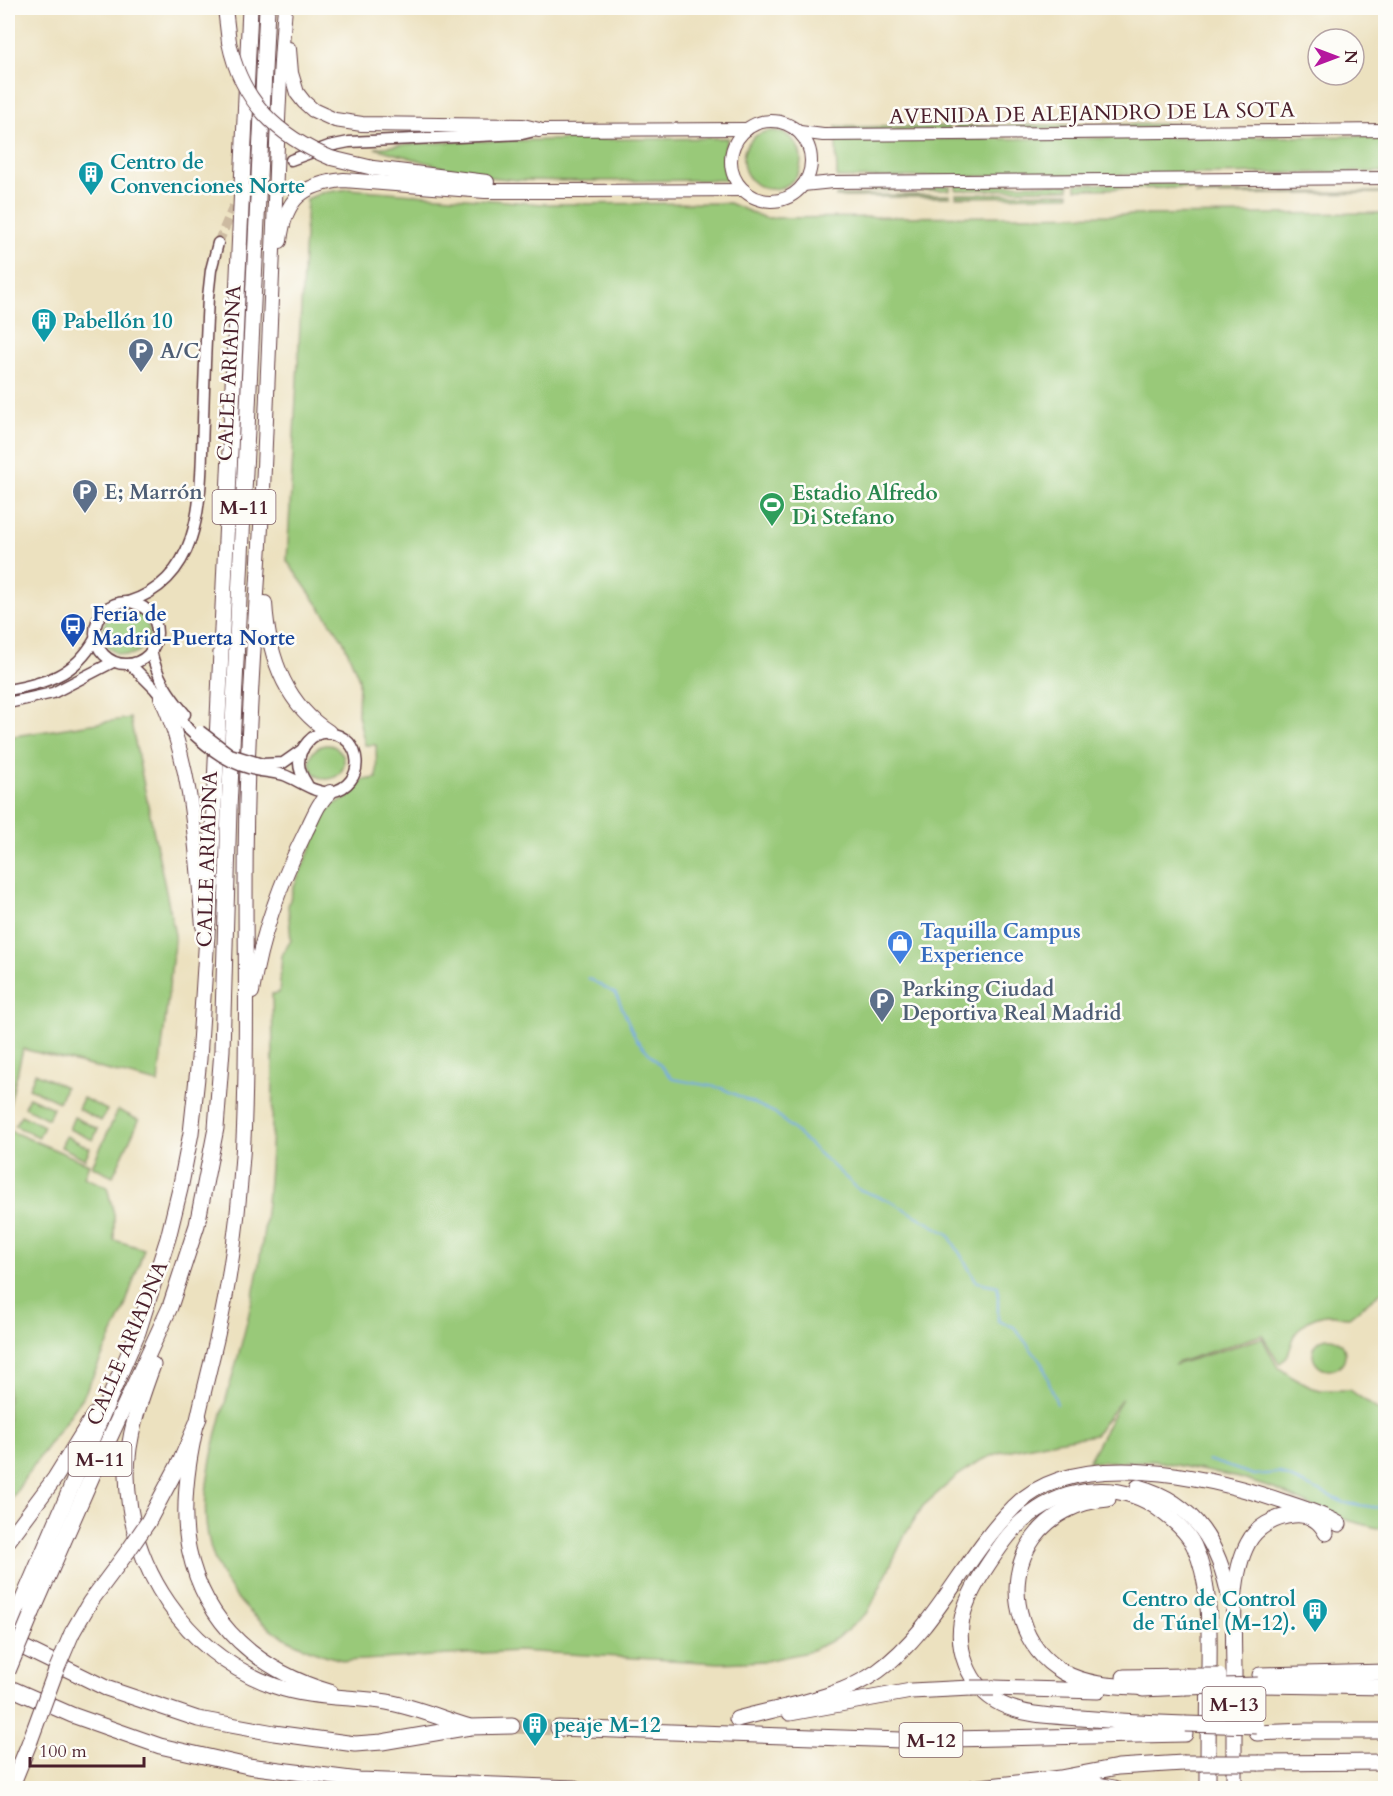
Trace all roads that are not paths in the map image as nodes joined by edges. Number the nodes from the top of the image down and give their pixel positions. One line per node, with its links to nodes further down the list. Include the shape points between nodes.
1 (225, 8): 14 (highway, bridge, via 232,57 243,83 265,115 293,139 331,158 373,168)
2 (250, 8): 32 (highway, CALLE ARIADNA / M-11)
3 (267, 8): 34 (highway, CALLE ARIADNA / M-11, via 229,809 222,1050 216,1128 197,1225)
4 (285, 8): 16 (highway)
5 (290, 8): 7 (highway, via 294,84 304,102 324,116 346,123 522,126)
6 (747, 129): 7 (main road); 9 (main road, via 759,122 774,121); 13 (main road, via 732,155 735,177)
7 (539, 130): 10 (street, via 349,142)
8 (1386, 130): 9 (main road, AVENIDA DE ALEJANDRO DE LA SOTA, via 823,135)
9 (800, 132): 12 (main road, via 811,158)
10 (291, 160)
11 (1386, 178): 12 (main road)
12 (803, 185): 13 (main road, via 776,201 755,197)
13 (744, 190): 14 (main road)
14 (585, 191): 16 (highway, via 485,191 344,180 308,189 296,196 282,228)
15 (218, 243): 18 (street, via 208,297 201,471 190,544 166,582)
16 (269, 353): 17 (highway)
17 (261, 553): 27 (highway, via 267,631 278,669 301,709); 33 (highway, via 246,826)
18 (128, 602): 19 (street, via 114,604 102,613); 20 (street, via 145,609 155,623 157,633)
19 (95, 639): 21 (street, via 101,652); 23 (street, via 71,669 43,683)
20 (151, 650): 22 (street); 26 (street, via 163,684)
21 (113, 662): 22 (street); 25 (street, via 53,693)
22 (130, 664): 24 (street)
23 (8, 690)
24 (161, 697): 26 (street); 32 (highway, via 178,738 184,766)
25 (8, 703)
26 (191, 726): 29 (street, bridge, via 207,747 228,761)
27 (329, 732): 28 (street, via 310,739); 31 (street, via 351,744 357,766 347,785)
28 (303, 749): 29 (street, via 283,763); 30 (street, via 300,771)
29 (262, 767): 30 (street)
30 (307, 784): 31 (street)
31 (330, 792): 33 (highway, via 291,863 262,939)
32 (206, 965): 35 (highway, CALLE ARIADNA / M-11, via 196,1099 180,1189 150,1297)
33 (246, 1039): 36 (highway, via 239,1204 219,1328)
34 (170, 1307): 42 (highway, CALLE ARIADNA / M-11); 54 (highway, via 165,1334 135,1419 127,1474 134,1533 153,1577 163,1597 194,1634 242,1671 295,1692)
35 (122, 1369): 41 (highway, via 55,1478); 42 (highway, CALLE ARIADNA / M-11)
36 (199, 1418): 54 (highway, via 185,1523 194,1569 209,1603 234,1638 273,1669); 62 (highway, bridge, via 148,1522 72,1633)
37 (1170, 1518): 44 (highway, via 1142,1505 1106,1499 1082,1503 1050,1519 1027,1549 1018,1574 1017,1597); 59 (highway, via 1148,1500 1104,1490 1082,1491 1043,1506 1014,1529 984,1571 964,1611 960,1637 964,1661 972,1677 992,1698 1008,1707 1059,1717); 70 (highway, M-13, via 1193,1543 1205,1588)
38 (1004, 1519): 39 (highway, via 1032,1492 1050,1484 1085,1474 1142,1472 1233,1486); 43 (highway, via 1040,1495 1085,1482 1125,1484 1164,1497 1193,1518 1217,1553); 55 (highway, via 922,1627 877,1672 847,1688)
39 (1339, 1524)
40 (1326, 1533): 43 (highway, via 1317,1520 1305,1515 1274,1520 1258,1530 1242,1555)
41 (8, 1541)
42 (26, 1610): 45 (highway, CALLE ARIADNA / M-11); 47 (highway, CALLE ARIADNA / M-11, bridge)
43 (1233, 1619): 71 (highway, M-13)
44 (1024, 1627): 50 (highway, via 1047,1653 1080,1672); 53 (highway, via 1033,1646 1064,1673 1102,1684)
45 (8, 1634)
46 (8, 1640): 57 (highway, via 106,1688 198,1719 355,1744)
47 (8, 1671)
48 (1386, 1672): 49 (highway)
49 (1258, 1680): 50 (highway, M-12, bridge); 52 (highway, M-12)
50 (1185, 1681): 53 (highway, M-12)
51 (8, 1687): 67 (highway, via 160,1746 248,1766 358,1780)
52 (1386, 1687)
53 (1152, 1688): 55 (highway, M-12, bridge, via 911,1691 799,1713)
54 (351, 1697): 57 (highway, via 390,1703)
55 (737, 1719): 60 (highway, M-12)
56 (512, 1726): 57 (highway)
57 (470, 1727)
58 (558, 1728): 60 (highway, M-12)
59 (1185, 1729): 60 (highway, M-12, via 901,1740); 61 (highway, M-12)
60 (676, 1731)
61 (1386, 1731)
62 (30, 1741): 65 (highway); 66 (highway)
63 (1386, 1762): 64 (highway, bridge, via 1183,1763 1118,1767)
64 (1060, 1778): 68 (highway); 69 (highway)
65 (11, 1788)
66 (19, 1788)
67 (575, 1788)
68 (972, 1788)
69 (1114, 1788)
70 (1208, 1788)
71 (1234, 1788)

